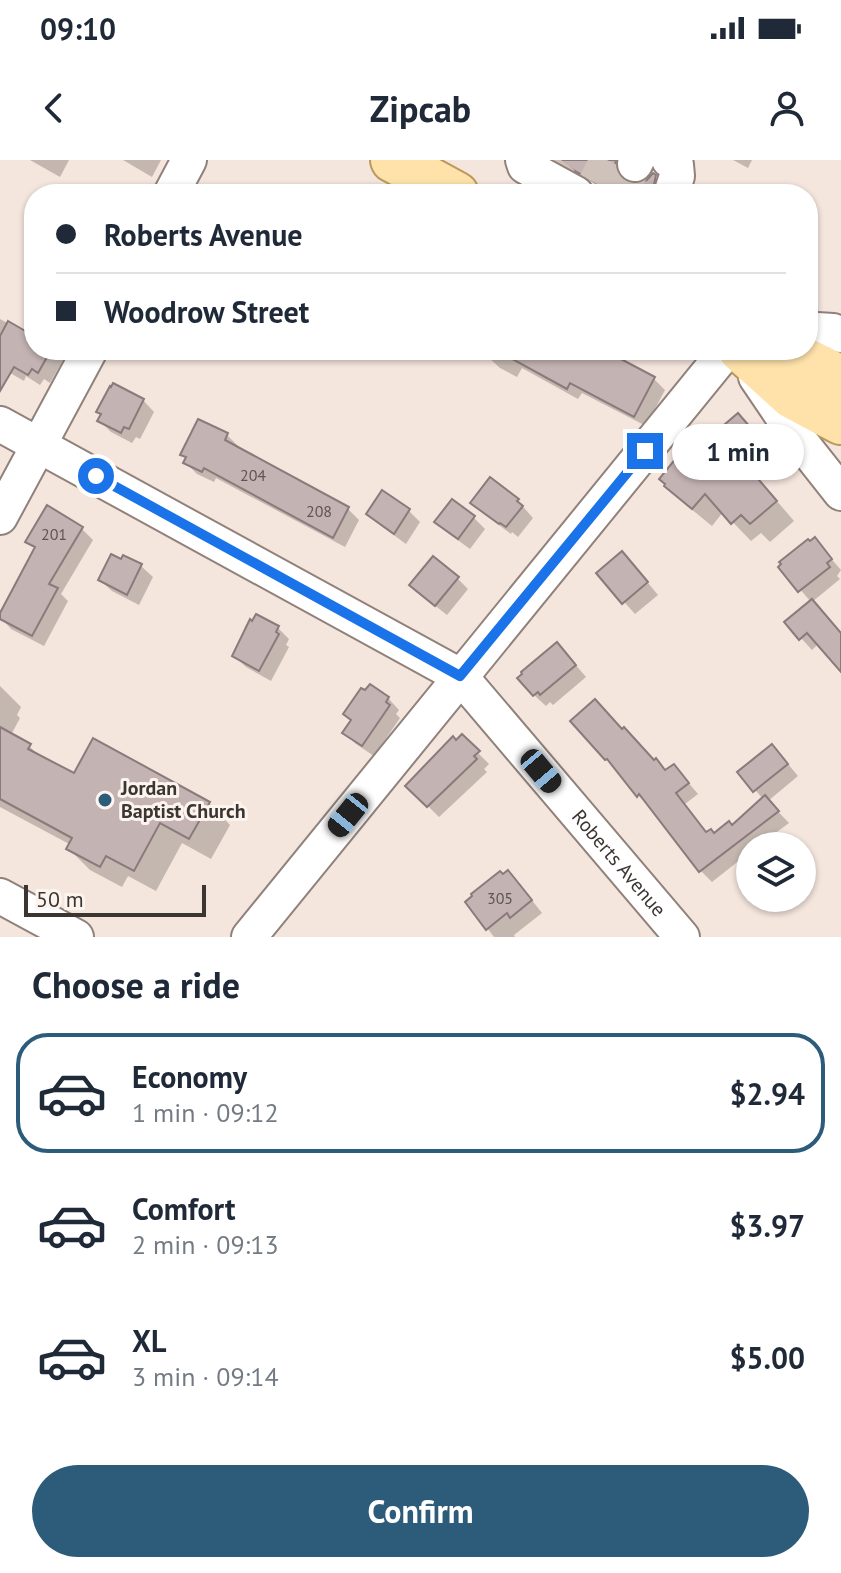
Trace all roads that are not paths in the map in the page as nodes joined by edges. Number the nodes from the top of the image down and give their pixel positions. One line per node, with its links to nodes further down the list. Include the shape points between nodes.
1 (189, 160): 4 (street)
2 (393, 160): 5 (main road)
3 (669, 160): 6 (street, via 676,165)
4 (176, 184)
5 (437, 184)
6 (674, 184)
7 (818, 347): 12 (main road)
8 (85, 360): 15 (street)
9 (719, 360): 18 (street)
10 (746, 360): 16 (street)
11 (751, 360): 13 (main road, via 792,396)
12 (841, 378)
13 (841, 422)
14 (0, 424): 15 (street, Roberts Avenue)
15 (40, 445): 17 (street); 18 (street, Roberts Avenue)
16 (841, 493)
17 (0, 517)
18 (460, 676): 21 (street); 22 (street, Roberts Avenue)
19 (0, 896): 20 (street)
20 (76, 937)
21 (249, 937)
22 (682, 937)

